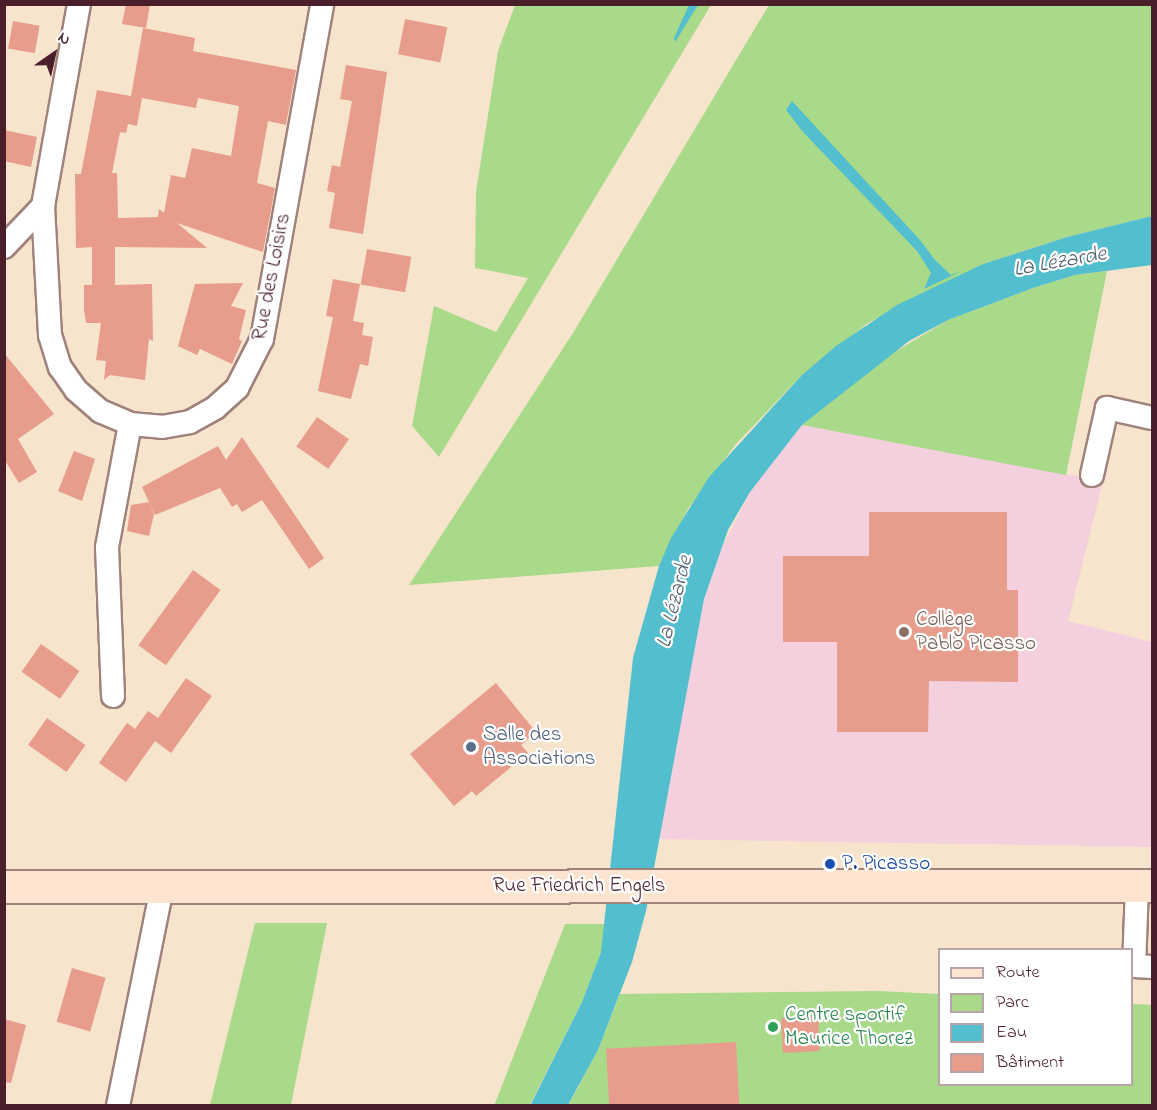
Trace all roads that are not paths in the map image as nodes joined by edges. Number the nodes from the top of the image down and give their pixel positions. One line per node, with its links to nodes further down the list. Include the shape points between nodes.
1 (79, 4): 3 (street, Rue des Loisirs)
2 (322, 4): 6 (street, Rue des Loisirs, via 262,339 253,362 237,388 190,422 162,427)
3 (42, 206): 4 (street); 6 (street, Rue des Loisirs, via 50,335 60,367 76,390 100,411)
4 (4, 247)
5 (1152, 418): 7 (street, via 1107,408)
6 (130, 424): 8 (street, via 107,547)
7 (1092, 474)
8 (113, 696)
9 (1144, 886): 11 (street, Rue Friedrich Engels); 12 (street, via 1134,966)
10 (4, 887): 11 (street, Rue Friedrich Engels)
11 (162, 887): 13 (street)
12 (1152, 967)
13 (118, 1106)

